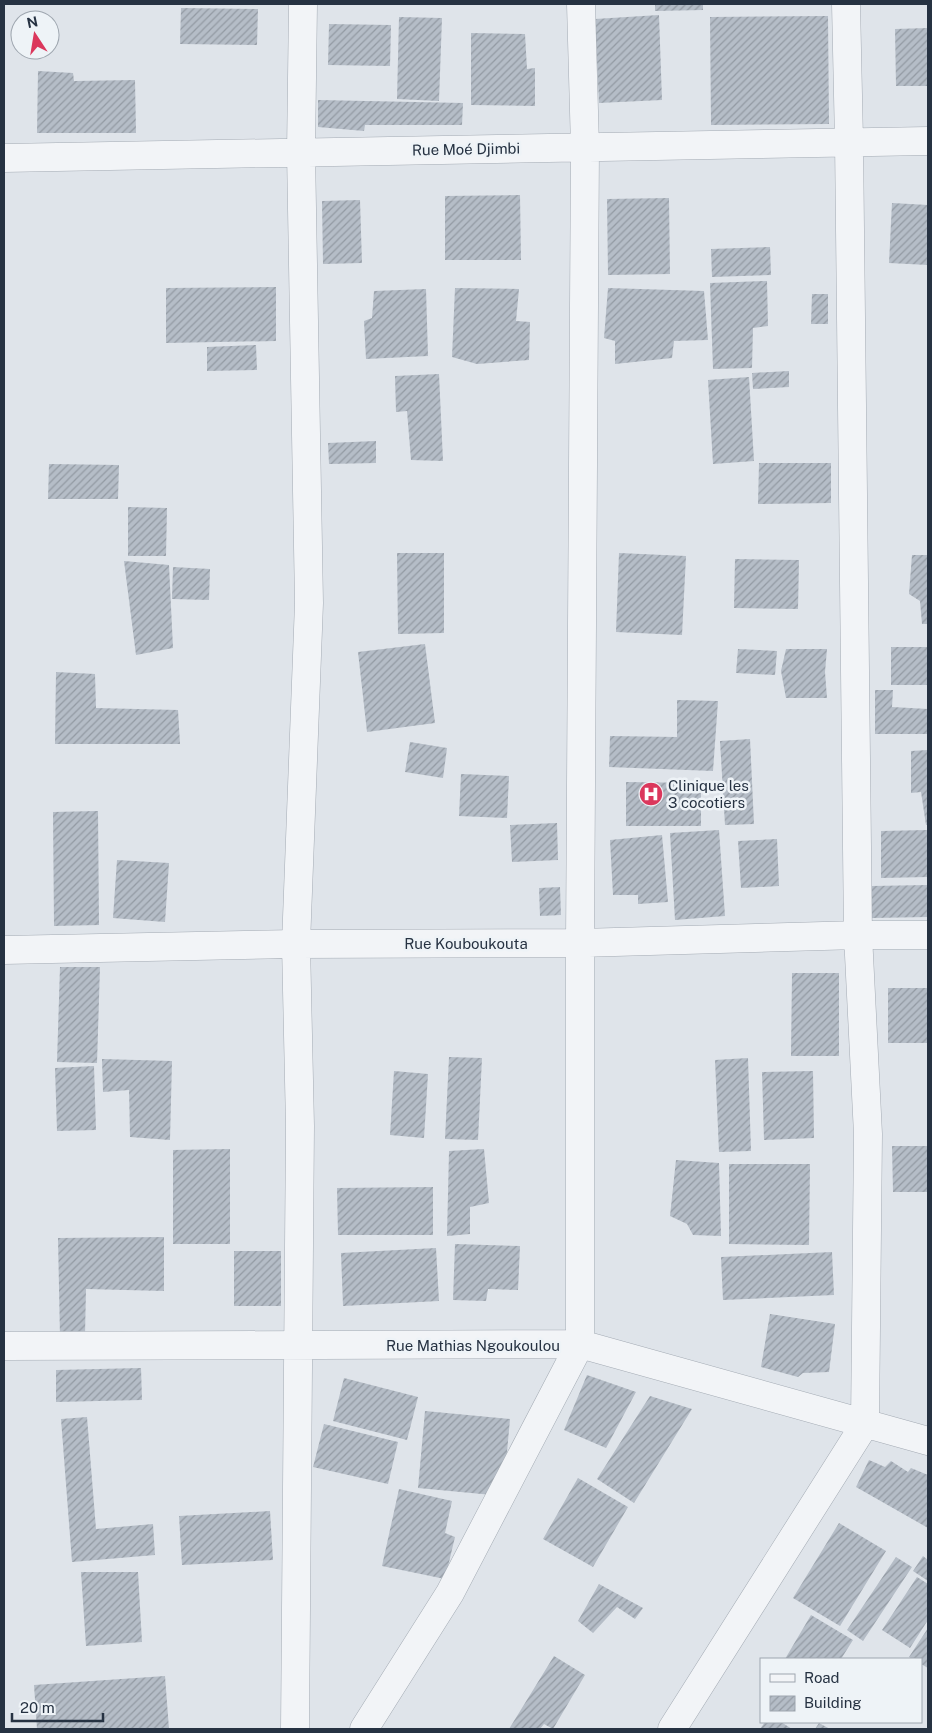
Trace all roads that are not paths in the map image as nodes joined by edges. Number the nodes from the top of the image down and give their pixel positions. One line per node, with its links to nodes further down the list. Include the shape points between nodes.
1 (303, 4): 7 (street)
2 (581, 4): 6 (street)
3 (846, 4): 4 (street)
4 (850, 141): 5 (street, Rue Moé Djimbi); 6 (street, Rue Moé Djimbi); 9 (street)
5 (928, 141)
6 (585, 147): 7 (street, Rue Moé Djimbi); 11 (street)
7 (301, 152): 8 (street, Rue Moé Djimbi); 12 (street, via 309,604)
8 (4, 158)
9 (858, 935): 10 (street, Rue Kouboukouta); 11 (street, Rue Kouboukouta); 17 (street, via 868,1134)
10 (928, 935)
11 (580, 942): 12 (street, Rue Kouboukouta); 14 (street)
12 (296, 944): 13 (street, Rue Kouboukouta); 16 (street, via 300,1126)
13 (4, 950)
14 (580, 1344): 16 (street, Rue Mathias Ngoukoulou); 17 (street, Rue Mathias Ngoukoulou); 20 (street, via 450,1593)
15 (4, 1346): 16 (street, Rue Mathias Ngoukoulou)
16 (298, 1346): 19 (street)
17 (865, 1424): 18 (street, Rue Mathias Ngoukoulou); 21 (street)
18 (928, 1441)
19 (295, 1729)
20 (364, 1729)
21 (672, 1729)

